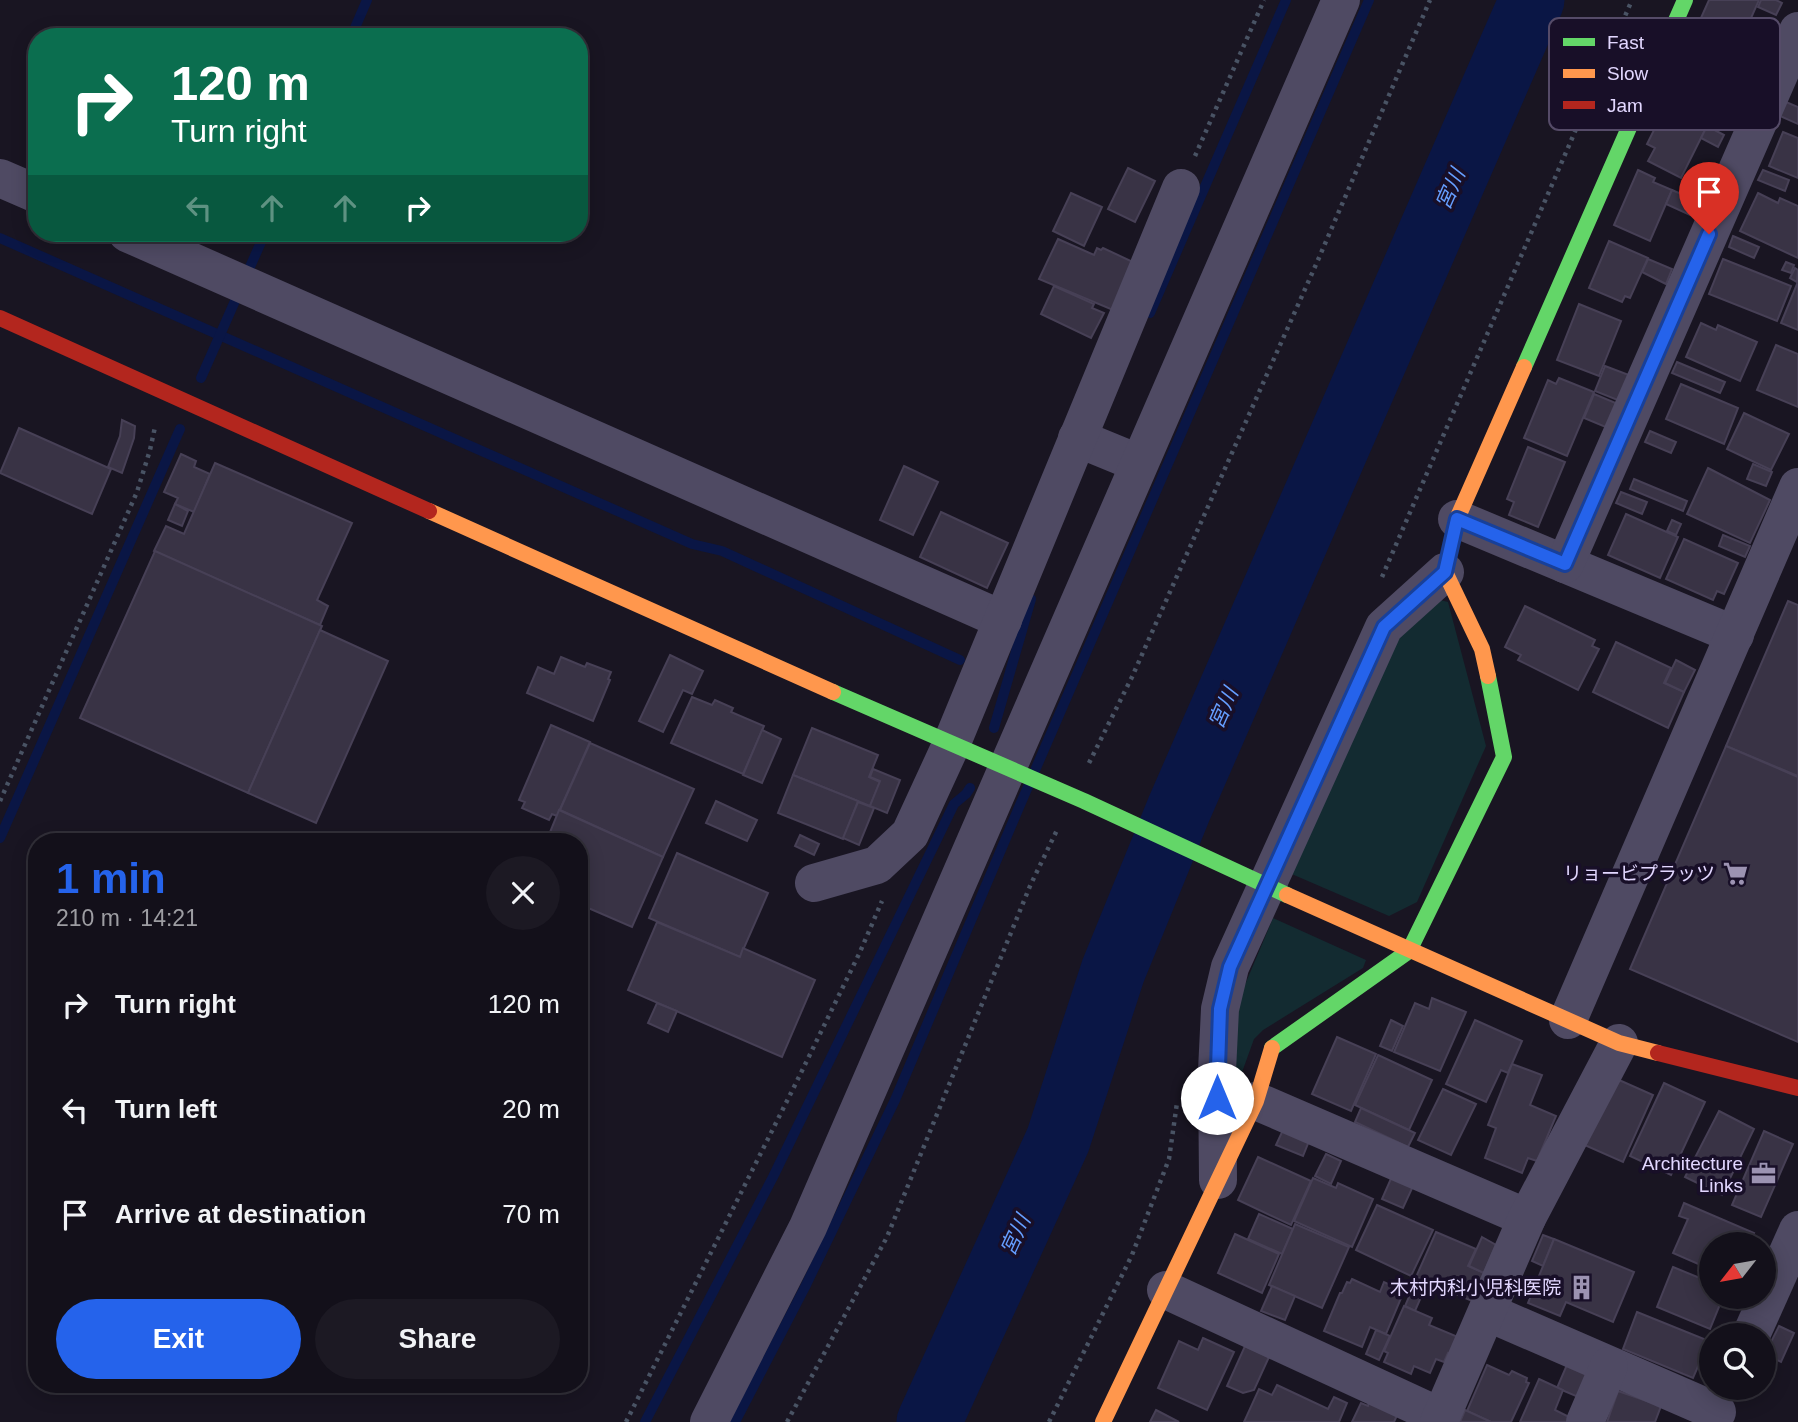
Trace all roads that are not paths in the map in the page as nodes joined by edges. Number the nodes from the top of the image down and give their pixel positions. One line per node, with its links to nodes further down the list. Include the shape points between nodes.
1 (1340, 0): 14 (street)
2 (1685, 0): 3 (street)
3 (1677, 18)
4 (1798, 31): 5 (street)
5 (1780, 72)
6 (1628, 130): 16 (street)
7 (1755, 130): 17 (street)
8 (0, 178): 10 (street)
9 (1181, 188): 13 (street)
10 (28, 190)
11 (147, 242): 19 (street)
12 (0, 318): 21 (street)
13 (1088, 443): 14 (street); 19 (street)
14 (1138, 463): 22 (street)
15 (1795, 501): 20 (street)
16 (1457, 519): 17 (street); 18 (street)
17 (1565, 564): 20 (street)
18 (1445, 572): 23 (street, via 1384,627); 25 (street, via 1482,649 1504,757)
19 (1003, 620): 21 (street)
20 (1735, 635): 26 (street)
21 (951, 745): 22 (street); 24 (street, via 910,834 877,865)
22 (1022, 775): 23 (street); 39 (street, via 808,1227)
23 (1259, 880): 25 (street); 30 (street, via 1220,1009)
24 (814, 883)
25 (1409, 951): 26 (street); 29 (street, via 1269,1049)
26 (1569, 1020): 27 (street)
27 (1619, 1043): 28 (street); 31 (street)
28 (1798, 1088)
29 (1256, 1101): 30 (street); 31 (street)
30 (1218, 1180): 33 (street)
31 (1527, 1218): 34 (street)
32 (1798, 1230): 35 (street)
33 (1166, 1290): 38 (street); 40 (street)
34 (1487, 1312): 36 (street); 38 (street)
35 (1756, 1323)
36 (1609, 1366): 37 (street); 41 (street)
37 (1722, 1407)
38 (1440, 1420)
39 (709, 1422)
40 (1103, 1422)
41 (1585, 1422)

